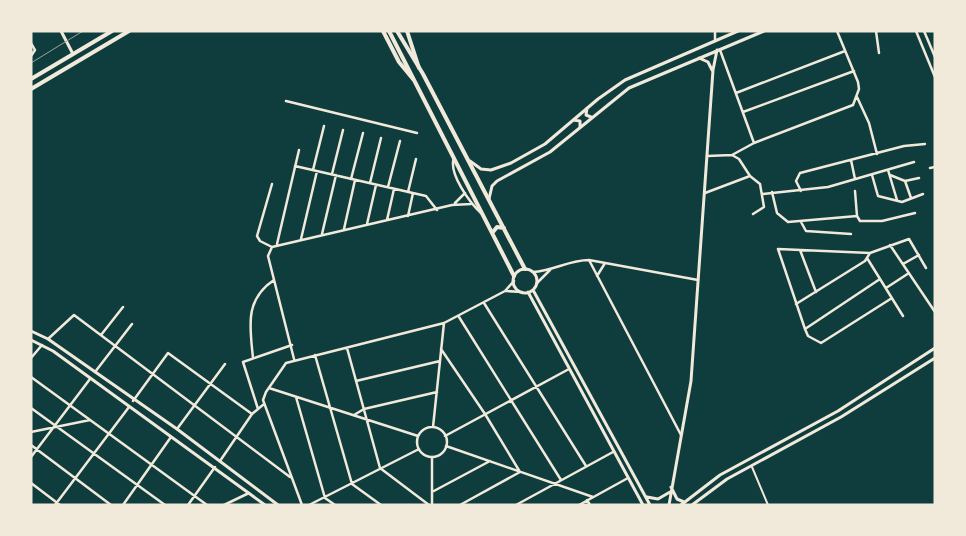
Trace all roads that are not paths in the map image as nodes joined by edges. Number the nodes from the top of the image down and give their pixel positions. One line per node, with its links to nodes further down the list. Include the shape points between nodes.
1 (61, 31): 20 (street)
2 (112, 31): 20 (main road)
3 (129, 31): 31 (main road)
4 (383, 31): 30 (main road, via 399,62)
5 (389, 31): 27 (main road)
6 (397, 31): 24 (main road)
7 (407, 31): 24 (main road)
8 (715, 31): 15 (street)
9 (738, 31): 15 (street)
10 (764, 31): 17 (street)
11 (837, 31): 18 (street)
12 (876, 31): 19 (street)
13 (916, 31): 28 (street)
14 (924, 31): 22 (street)
15 (715, 40): 35 (street, via 643,70 618,84)
16 (31, 44): 21 (street, via 35,50)
17 (718, 50): 23 (street); 25 (street); 32 (street)
18 (845, 51): 26 (street); 32 (street)
19 (879, 53)
20 (73, 54): 29 (main road)
21 (31, 56)
22 (935, 57)
23 (698, 58): 25 (street, via 708,62); 37 (street, via 629,88)
24 (419, 68): 27 (main road, via 416,74); 47 (main road)
25 (713, 70): 54 (street)
26 (854, 71): 33 (street, via 859,86); 36 (street)
27 (410, 74): 30 (main road)
28 (935, 77)
29 (31, 79)
30 (413, 79): 50 (main road)
31 (31, 89)
32 (736, 93): 36 (street)
33 (857, 97): 46 (street, via 851,107); 52 (street, via 869,123)
34 (286, 101): 43 (street)
35 (588, 108): 37 (street, via 586,115); 38 (street)
36 (743, 112): 46 (street)
37 (592, 117): 40 (street)
38 (574, 120): 40 (street, via 580,121); 58 (street, via 545,144 496,169 481,169)
39 (324, 126): 63 (street)
40 (580, 128): 89 (street, via 538,160 497,181 492,186)
41 (343, 130): 65 (street)
42 (362, 133): 70 (street)
43 (417, 133)
44 (381, 138): 74 (street)
45 (400, 140): 77 (street)
46 (754, 142): 53 (street)
47 (460, 144): 50 (main road); 51 (main road)
48 (925, 144): 52 (street)
49 (299, 150): 60 (street)
50 (451, 150): 55 (main road)
51 (464, 152): 55 (main road, via 458,152); 58 (main road)
52 (877, 154): 57 (street)
53 (732, 155): 54 (street); 68 (street, via 739,159)
54 (707, 156): 85 (street)
55 (455, 157): 84 (street, via 452,168); 100 (main road)
56 (416, 159): 81 (street)
57 (851, 160): 72 (street); 79 (street, via 800,173 796,181)
58 (469, 161): 89 (main road)
59 (914, 162): 64 (street)
60 (295, 166): 63 (street); 109 (street)
61 (935, 167): 62 (street)
62 (930, 168)
63 (315, 170): 65 (street); 108 (street)
64 (888, 170): 66 (street); 67 (street)
65 (334, 175): 70 (street); 106 (street)
66 (872, 175): 72 (street); 90 (street, via 878,196)
67 (890, 175): 73 (street); 90 (street)
68 (750, 176): 85 (street); 86 (street, via 760,184)
69 (919, 178): 73 (street)
70 (351, 179): 71 (street)
71 (355, 180): 74 (street); 104 (street)
72 (855, 180): 79 (street)
73 (906, 181): 88 (street)
74 (370, 183): 76 (street)
75 (272, 184): 111 (street, via 258,236 260,241)
76 (376, 185): 77 (street); 102 (street)
77 (388, 187): 78 (street)
78 (394, 189): 81 (street); 99 (street)
79 (801, 191): 82 (street)
80 (855, 191): 98 (street)
81 (408, 192): 83 (street)
82 (772, 192): 86 (street); 101 (street, via 777,213 788,222)
83 (412, 193): 93 (street, via 426,196); 97 (street)
84 (464, 193): 91 (street); 92 (street)
85 (704, 193): 128 (street)
86 (763, 194): 95 (street, via 764,207)
87 (923, 194): 88 (street)
88 (911, 198): 90 (street, via 902,202)
89 (489, 199): 96 (main road)
90 (897, 200)
91 (471, 204): 92 (street); 100 (street)
92 (452, 205): 93 (street)
93 (437, 210): 97 (street)
94 (915, 213): 98 (street, via 864,222)
95 (752, 214)
96 (497, 215): 100 (main road); 103 (main road)
97 (408, 216): 99 (street)
98 (857, 216): 101 (street)
99 (387, 220): 102 (street)
100 (490, 221): 105 (main road)
101 (802, 222): 107 (street, via 806,231)
102 (367, 224): 104 (street)
103 (504, 228): 105 (main road, via 497,227); 121 (main road)
104 (344, 230): 106 (street)
105 (494, 232): 125 (main road)
106 (322, 234): 108 (street)
107 (852, 234)
108 (301, 239): 109 (street)
109 (277, 244): 111 (street)
110 (890, 245): 113 (street); 114 (street, via 909,239); 118 (street)
111 (272, 246): 127 (street, via 268,256)
112 (800, 250): 113 (street); 135 (street); 138 (street, via 777,251)
113 (870, 253): 115 (street)
114 (919, 255): 118 (street); 120 (street)
115 (867, 258): 126 (street); 135 (street)
116 (589, 260): 117 (street); 119 (street); 124 (street)
117 (605, 263): 124 (street); 128 (street)
118 (903, 265): 123 (street)
119 (553, 267): 122 (street); 129 (street)
120 (926, 268)
121 (525, 269): 122 (street); 125 (street, via 518,271)
122 (533, 272): 129 (street)
123 (909, 273): 130 (street); 140 (street)
124 (597, 276): 194 (street)
125 (514, 279): 132 (street); 133 (street, via 516,288)
126 (880, 279): 130 (street); 145 (street)
127 (274, 280): 151 (street); 158 (street, via 262,290 251,310)
128 (698, 280): 194 (street, via 691,381)
129 (537, 283): 131 (street)
130 (886, 288): 136 (street)
131 (533, 290): 134 (street); 228 (street)
132 (505, 291): 133 (street); 137 (street)
133 (522, 292): 134 (street)
134 (528, 292): 163 (street)
135 (816, 292): 138 (street)
136 (892, 298): 142 (street); 145 (street, via 822,343 808,336)
137 (484, 303): 141 (street); 170 (street)
138 (795, 304): 145 (street)
139 (123, 307): 147 (street)
140 (935, 312)
141 (459, 316): 143 (street); 174 (street)
142 (903, 316)
143 (444, 323): 153 (street); 154 (street)
144 (132, 324): 152 (street)
145 (805, 328)
146 (32, 333): 148 (street)
147 (101, 335): 148 (street, via 72,315); 152 (street)
148 (48, 339): 164 (street)
149 (31, 340): 150 (street)
150 (42, 345): 157 (street); 167 (street)
151 (292, 345): 158 (street); 160 (street)
152 (116, 346): 164 (street); 165 (street)
153 (347, 347): 156 (street); 168 (street)
154 (441, 348): 161 (street); 185 (street)
155 (935, 348): 232 (street, via 838,411 720,475)
156 (315, 355): 160 (street); 181 (street)
157 (31, 358)
158 (253, 358): 182 (street, via 243,365)
159 (935, 358): 210 (street, via 841,417)
160 (294, 359): 171 (street, via 286,363)
161 (440, 361): 168 (street); 172 (street)
162 (225, 364): 169 (street)
163 (569, 369): 170 (street); 203 (street)
164 (95, 373): 175 (street)
165 (152, 374): 169 (street, via 168,353); 175 (street); 178 (street)
166 (31, 377): 177 (street)
167 (90, 379): 177 (street); 179 (street)
168 (356, 381): 183 (street)
169 (211, 382): 178 (street); 184 (street)
170 (536, 387): 174 (street); 211 (street)
171 (269, 388): 173 (street); 176 (street)
172 (437, 392): 183 (street); 190 (street)
173 (296, 397): 181 (street); 229 (street)
174 (510, 400): 185 (street); 218 (street)
175 (133, 401): 191 (street)
176 (264, 404): 182 (street); 216 (street)
177 (70, 406): 187 (street); 189 (street)
178 (194, 406): 191 (street); 196 (street)
179 (129, 407): 193 (street); 195 (street)
180 (31, 408): 189 (street)
181 (330, 408): 186 (street); 222 (street)
182 (258, 409): 184 (street)
183 (364, 409): 186 (street); 188 (street)
184 (252, 414): 196 (street)
185 (485, 414): 198 (street); 214 (street)
186 (354, 415): 188 (street)
187 (90, 420): 189 (street); 193 (street)
188 (367, 420): 197 (street); 213 (street)
189 (54, 426): 192 (street); 202 (street); 204 (street)
190 (434, 427): 197 (street, via 424,429); 198 (street)
191 (177, 429): 208 (street)
192 (31, 432)
193 (109, 434): 204 (street); 209 (street)
194 (681, 435): 223 (street)
195 (172, 436): 209 (street); 212 (street)
196 (237, 436): 208 (street); 216 (street)
197 (418, 436): 201 (street)
198 (445, 436): 200 (street)
199 (31, 445): 202 (street)
200 (446, 446): 206 (street, via 441,454); 207 (street)
201 (419, 449): 206 (street); 213 (street)
202 (37, 450): 205 (street); 215 (street)
203 (613, 452): 211 (street); 217 (street)
204 (94, 453): 215 (street); 221 (street)
205 (31, 457)
206 (432, 457): 225 (street)
207 (490, 461): 214 (street); 225 (street)
208 (220, 462): 240 (street)
209 (152, 465): 221 (street); 226 (street)
210 (751, 465): 253 (street, via 718,484); 254 (street)
211 (586, 466): 218 (street)
212 (214, 467): 224 (street); 226 (street)
213 (380, 468): 222 (street); 245 (street)
214 (520, 472): 220 (street); 246 (street)
215 (76, 478): 231 (street); 233 (street)
216 (291, 478): 241 (street)
217 (628, 478): 227 (street); 250 (street)
218 (561, 480): 220 (street)
219 (31, 483): 231 (street)
220 (555, 483): 227 (street); 247 (street)
221 (138, 484): 234 (street); 235 (street)
222 (352, 484): 229 (street); 244 (street)
223 (671, 489): 228 (street, via 658,499); 232 (street); 252 (street)
224 (249, 492): 238 (street); 239 (street)
225 (432, 492): 245 (street)
226 (194, 496): 236 (street); 237 (street)
227 (593, 497): 230 (street)
228 (646, 497): 251 (street)
229 (326, 498): 242 (street); 243 (street)
230 (587, 500): 248 (street); 249 (street)
231 (58, 504)
232 (682, 504)
233 (111, 505)
234 (123, 505)
235 (165, 505)
236 (188, 505)
237 (207, 505)
238 (224, 505)
239 (265, 505)
240 (278, 505)
241 (302, 505)
242 (309, 505)
243 (335, 505)
244 (381, 505)
245 (430, 505)
246 (460, 505)
247 (516, 505)
248 (578, 505)
249 (590, 505)
250 (643, 505)
251 (650, 505)
252 (669, 505)
253 (692, 505)
254 (768, 505)

